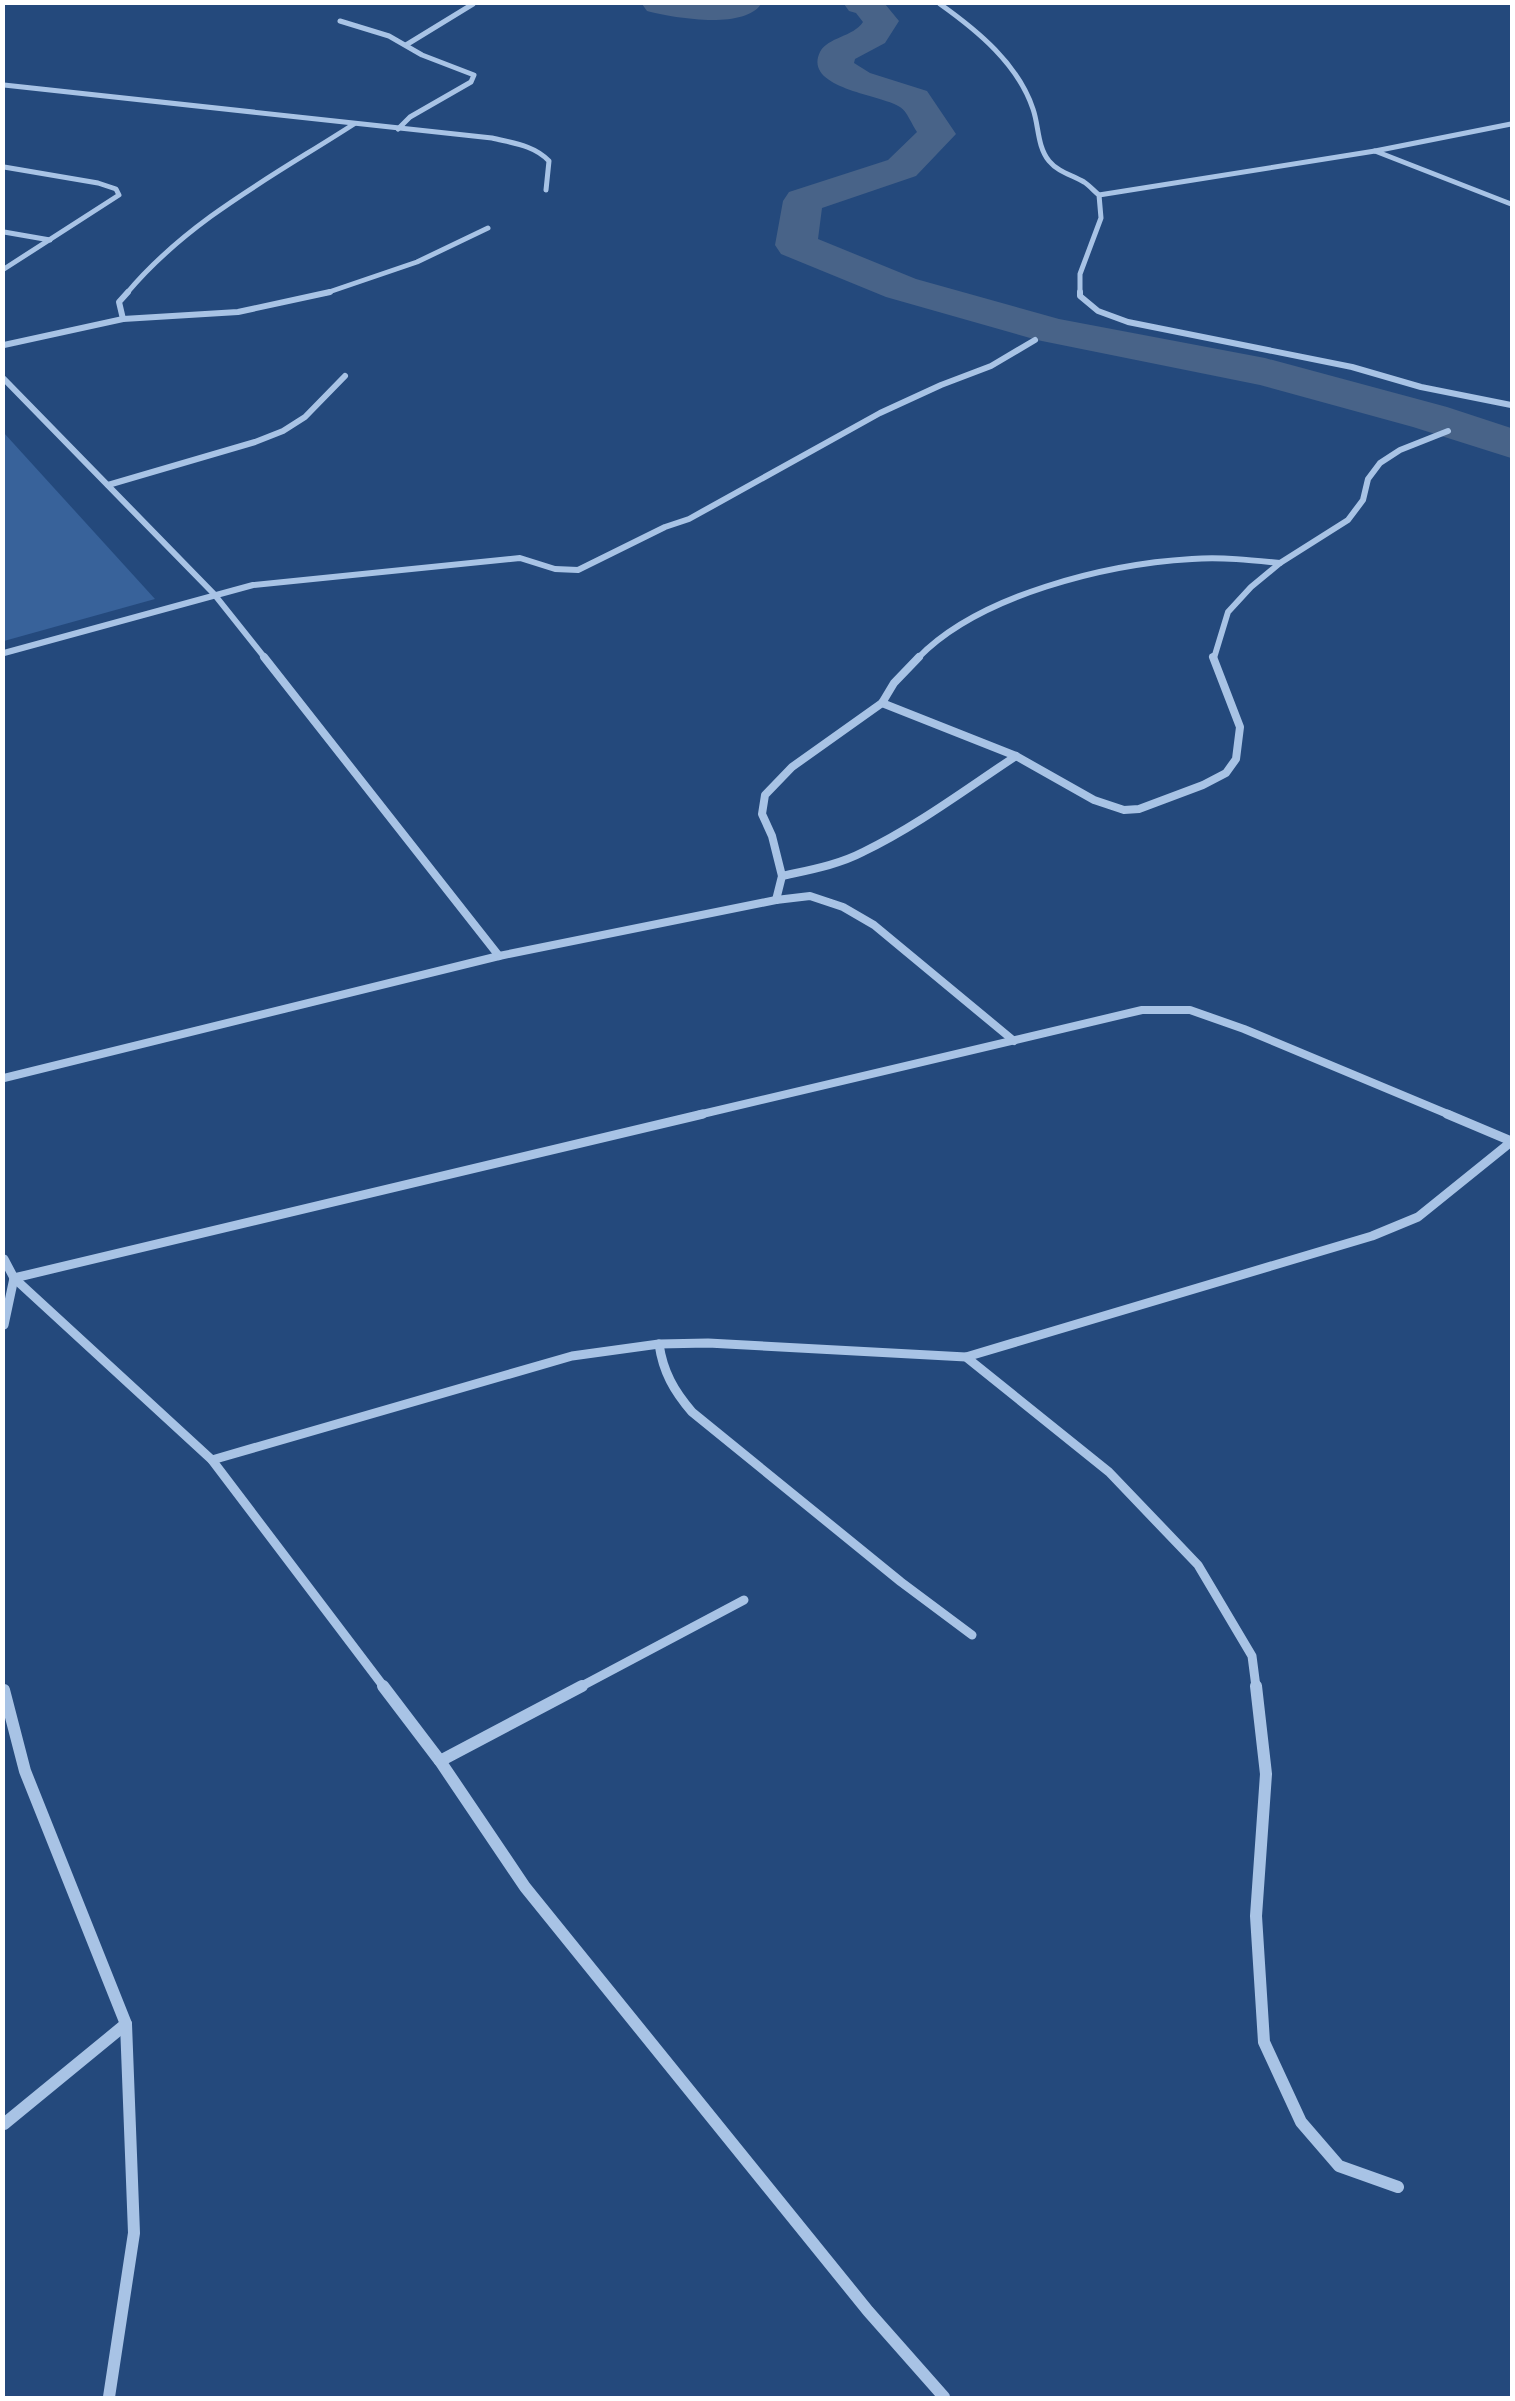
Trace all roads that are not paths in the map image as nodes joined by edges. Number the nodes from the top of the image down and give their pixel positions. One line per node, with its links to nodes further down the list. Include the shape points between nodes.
1 (473, 4): 4 (street)
2 (940, 4): 12 (street, via 972,26 1007,65 1033,108 1046,157 1059,170 1086,183)
3 (340, 21): 4 (street, via 389,36)
4 (406, 45): 8 (street, via 435,62 470,72 475,78 410,117)
5 (4, 85): 6 (street)
6 (354, 124): 8 (street); 18 (street, via 180,239 136,280 119,302)
7 (1511, 124): 9 (street)
8 (398, 128): 11 (street, via 492,138 544,154 550,161)
9 (1375, 151): 12 (street); 13 (street)
10 (4, 167): 16 (street, via 116,189 119,195)
11 (546, 190)
12 (1099, 195): 23 (street, via 1101,218 1080,274 1080,296 1098,312 1128,322)
13 (1511, 204)
14 (488, 228): 18 (street, via 417,262 320,295 238,312)
15 (4, 232): 16 (street)
16 (50, 240): 17 (street)
17 (4, 269)
18 (123, 319): 20 (street)
19 (1035, 340): 27 (street, via 991,366 880,413 689,519 665,527 578,570 564,571 520,558 270,582)
20 (4, 345)
21 (345, 376): 25 (street, via 305,417 282,431 255,442)
22 (4, 379): 25 (street)
23 (1511, 405)
24 (1448, 431): 26 (street, via 1400,450 1380,463 1368,479 1362,500 1348,520)
25 (108, 485): 27 (street)
26 (1280, 563): 29 (street, via 1237,558 1192,559 1117,569 1052,585 978,614 939,640 894,683); 30 (street, via 1228,612 1213,657 1240,727 1236,759 1226,773 1139,809 1124,810 1094,800)
27 (214, 594): 28 (street); 33 (street)
28 (4, 653)
29 (882, 703): 30 (street); 31 (street, via 792,767 765,795 762,814 772,836)
30 (1016, 756): 31 (street, via 862,853 819,868)
31 (782, 876): 32 (street)
32 (776, 900): 33 (street); 34 (street, via 810,896 843,907 874,925)
33 (499, 956): 35 (street)
34 (1014, 1041): 36 (street, via 1142,1010 1190,1010 1244,1029); 38 (street)
35 (4, 1078)
36 (1511, 1141): 41 (street, via 1418,1217 1372,1236)
37 (4, 1259): 38 (street)
38 (14, 1278): 39 (street); 42 (street)
39 (4, 1325)
40 (659, 1344): 41 (street, via 708,1343); 42 (street, via 572,1356); 44 (street, via 662,1368 692,1412 901,1582)
41 (966, 1357): 49 (street, via 1109,1472 1198,1566 1252,1656 1266,1774 1256,1916 1264,2042 1302,2122 1339,2166)
42 (212, 1460): 46 (street)
43 (744, 1600): 46 (street)
44 (972, 1635)
45 (4, 1690): 47 (street, via 25,1771)
46 (440, 1762): 51 (street, via 525,1887 868,2311)
47 (126, 2024): 48 (street); 50 (street, via 134,2233)
48 (4, 2124)
49 (1398, 2187)
50 (109, 2397)
51 (944, 2397)

